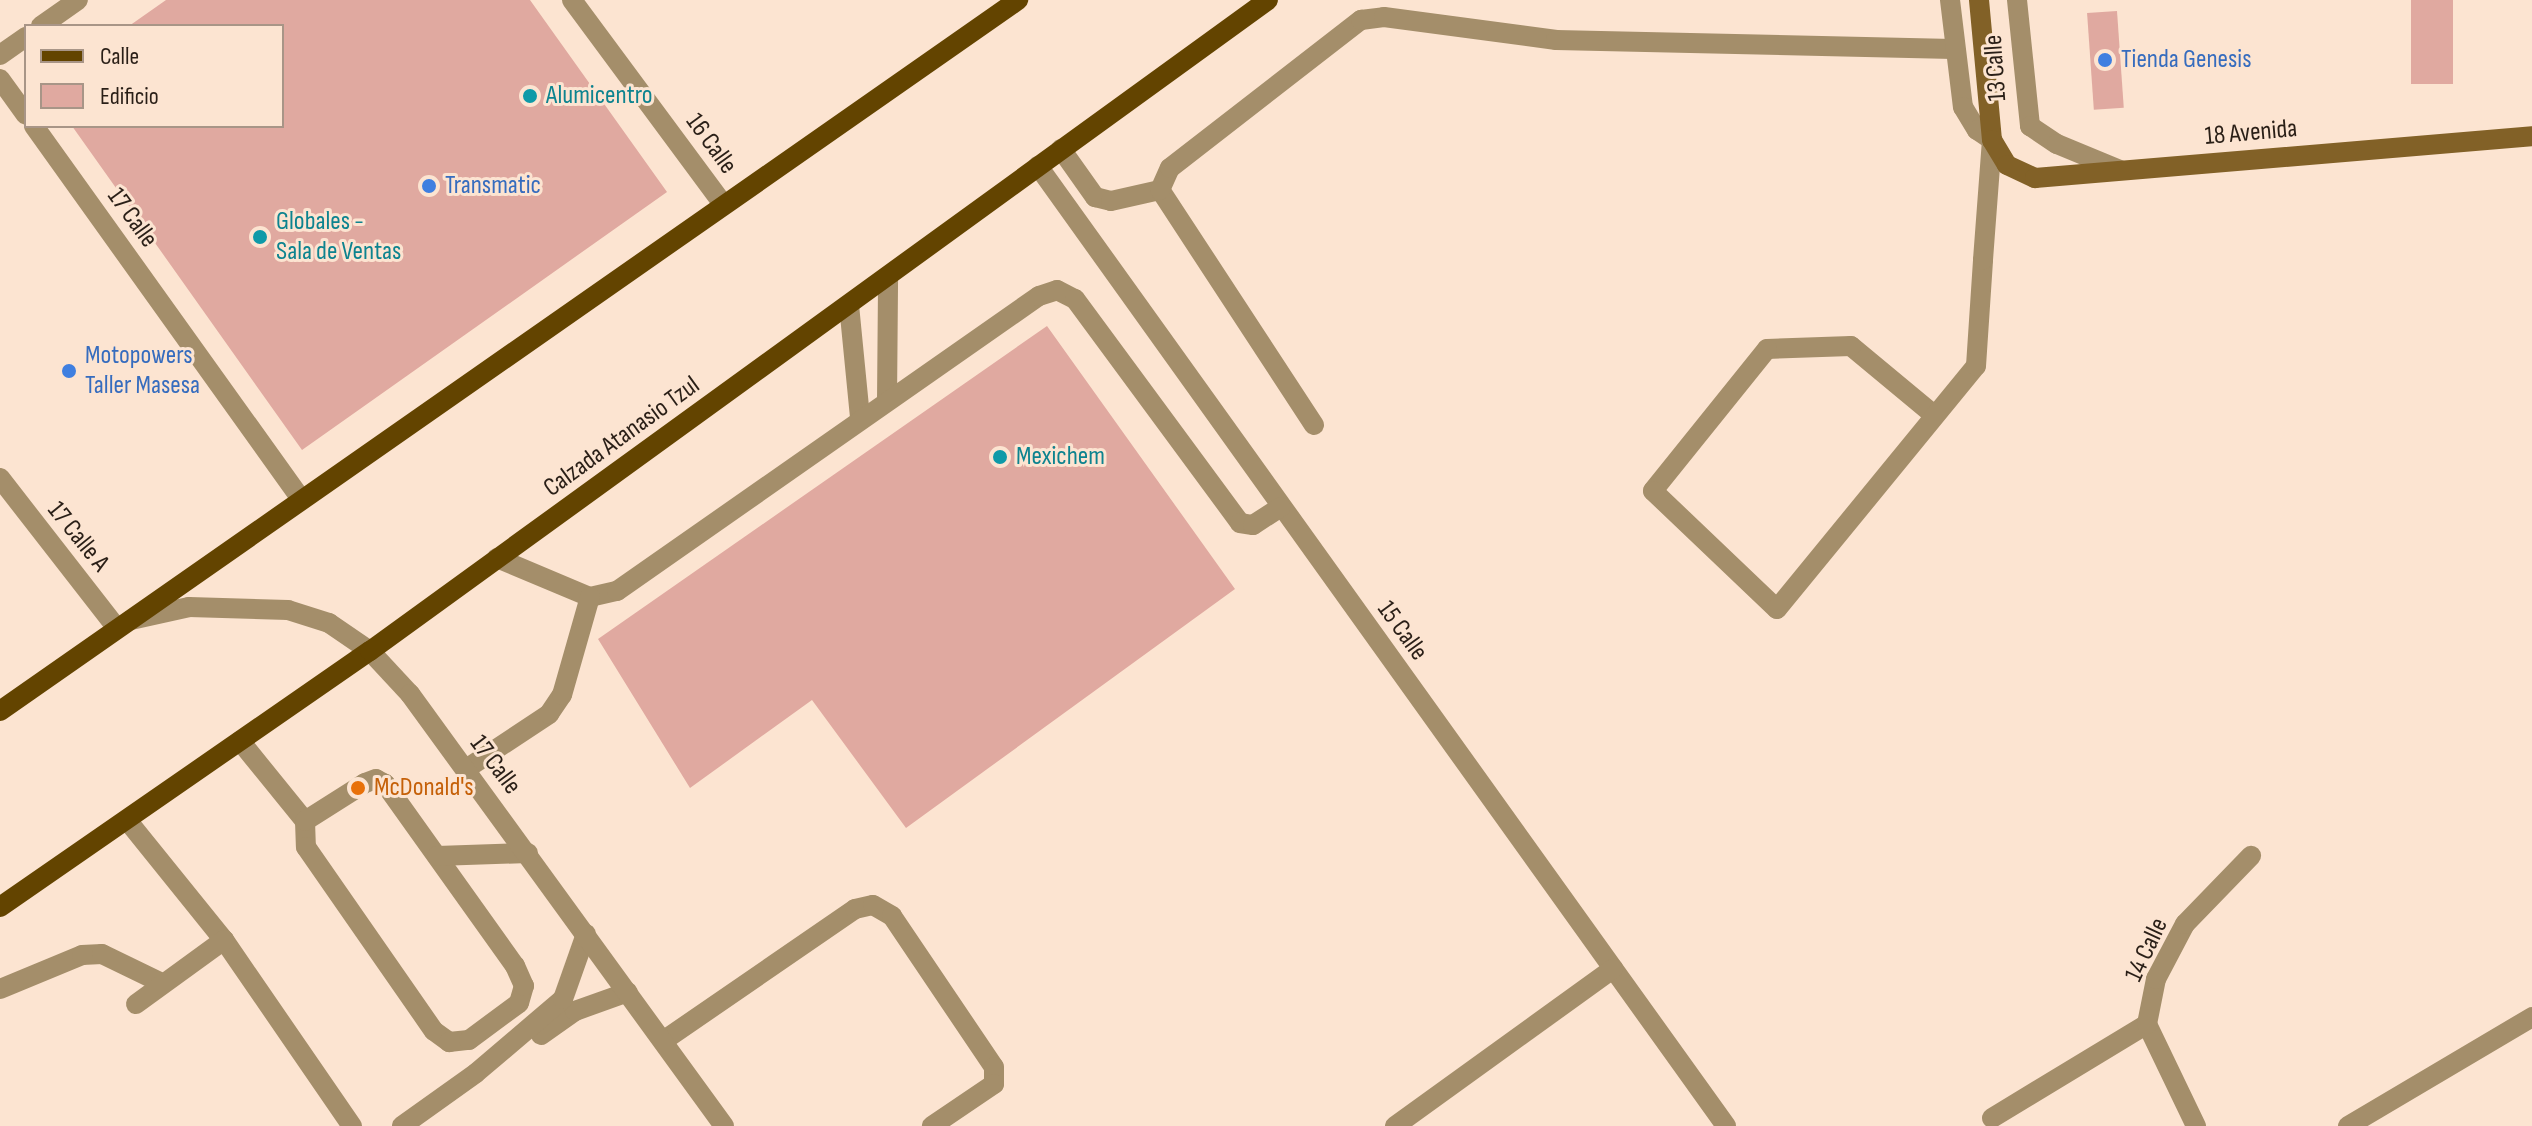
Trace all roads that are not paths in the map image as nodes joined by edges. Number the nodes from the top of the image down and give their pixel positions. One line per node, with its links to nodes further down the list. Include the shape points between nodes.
1 (78, 0): 8 (street)
2 (572, 0): 21 (street, 16 Calle)
3 (1018, 0): 21 (main road)
4 (1268, 0): 17 (main road, Calzada Atanasio Tzul)
5 (1950, 0): 10 (street, 13 Calle)
6 (2017, 0): 19 (street, 13 Calle, via 2030,126 2057,144)
7 (1980, 1): 16 (main road, 13 Calle)
8 (44, 24)
9 (24, 38): 11 (street)
10 (1953, 49): 16 (street, 13 Calle, via 1963,107 1977,130); 20 (street, via 1556,40 1384,17 1361,20 1170,168)
11 (0, 55)
12 (0, 79): 13 (street)
13 (24, 112)
14 (35, 128): 29 (street, 17 Calle)
15 (2532, 136): 19 (main road, 18 Avenida)
16 (1992, 140): 19 (main road, 18 Avenida, via 2007,165 2035,178); 25 (street, 13 Calle, via 1976,366)
17 (1061, 149): 18 (main road, Calzada Atanasio Tzul); 20 (street, via 1095,197 1111,201)
18 (1038, 166): 22 (main road, Calzada Atanasio Tzul); 30 (street, 15 Calle)
19 (2120, 170)
20 (1160, 190): 27 (street)
21 (722, 203): 29 (main road)
22 (888, 276): 23 (main road, Calzada Atanasio Tzul); 24 (street)
23 (849, 305): 26 (street); 31 (main road, Calzada Atanasio Tzul)
24 (887, 401): 26 (street); 30 (street, via 1039,296 1057,290 1075,299 1240,523 1253,525)
25 (1934, 415): 25 (street, 13 Calle, via 1777,609 1653,491 1767,349 1851,346)
26 (860, 418): 32 (street, via 617,591)
27 (1314, 425)
28 (0, 478): 33 (street, 17 Calle A)
29 (300, 498): 33 (main road)
30 (1281, 507): 46 (street, 15 Calle)
31 (497, 558): 32 (street); 34 (main road, Calzada Atanasio Tzul)
32 (590, 597): 37 (street, via 562,695 549,714)
33 (120, 624): 34 (street, 17 Calle, via 189,607 288,610 329,623); 35 (main road)
34 (370, 651): 36 (main road, Calzada Atanasio Tzul); 37 (street, 17 Calle)
35 (0, 711)
36 (240, 741): 38 (main road, Calzada Atanasio Tzul); 39 (street)
37 (466, 769): 40 (street, 17 Calle)
38 (127, 820): 43 (main road, Calzada Atanasio Tzul); 45 (street)
39 (305, 821): 41 (street, via 376,779); 41 (street, via 306,847 434,1031 449,1042 469,1040 519,1003 524,986)
40 (528, 853): 41 (street); 44 (street, 17 Calle)
41 (437, 856)
42 (2251, 856): 52 (street, 14 Calle, via 2185,924 2156,979)
43 (0, 907)
44 (586, 934): 49 (street, 17 Calle); 54 (street, via 563,999)
45 (224, 940): 47 (street); 56 (street)
46 (1613, 969): 60 (street); 61 (street, 15 Calle)
47 (162, 983): 48 (street, via 102,954 82,955); 50 (street)
48 (0, 989)
49 (628, 992): 53 (street, 17 Calle); 54 (street, via 575,1011 503,1063)
50 (136, 1004)
51 (2532, 1017): 63 (street)
52 (2147, 1024): 55 (street); 62 (street, 14 Calle)
53 (663, 1041): 58 (street, 17 Calle); 59 (street, via 855,909 873,905 892,916 994,1067 994,1084)
54 (476, 1073): 57 (street)
55 (1992, 1118)
56 (352, 1126)
57 (402, 1126)
58 (724, 1126)
59 (932, 1126)
60 (1395, 1126)
61 (1726, 1126)
62 (2196, 1126)
63 (2348, 1126)

